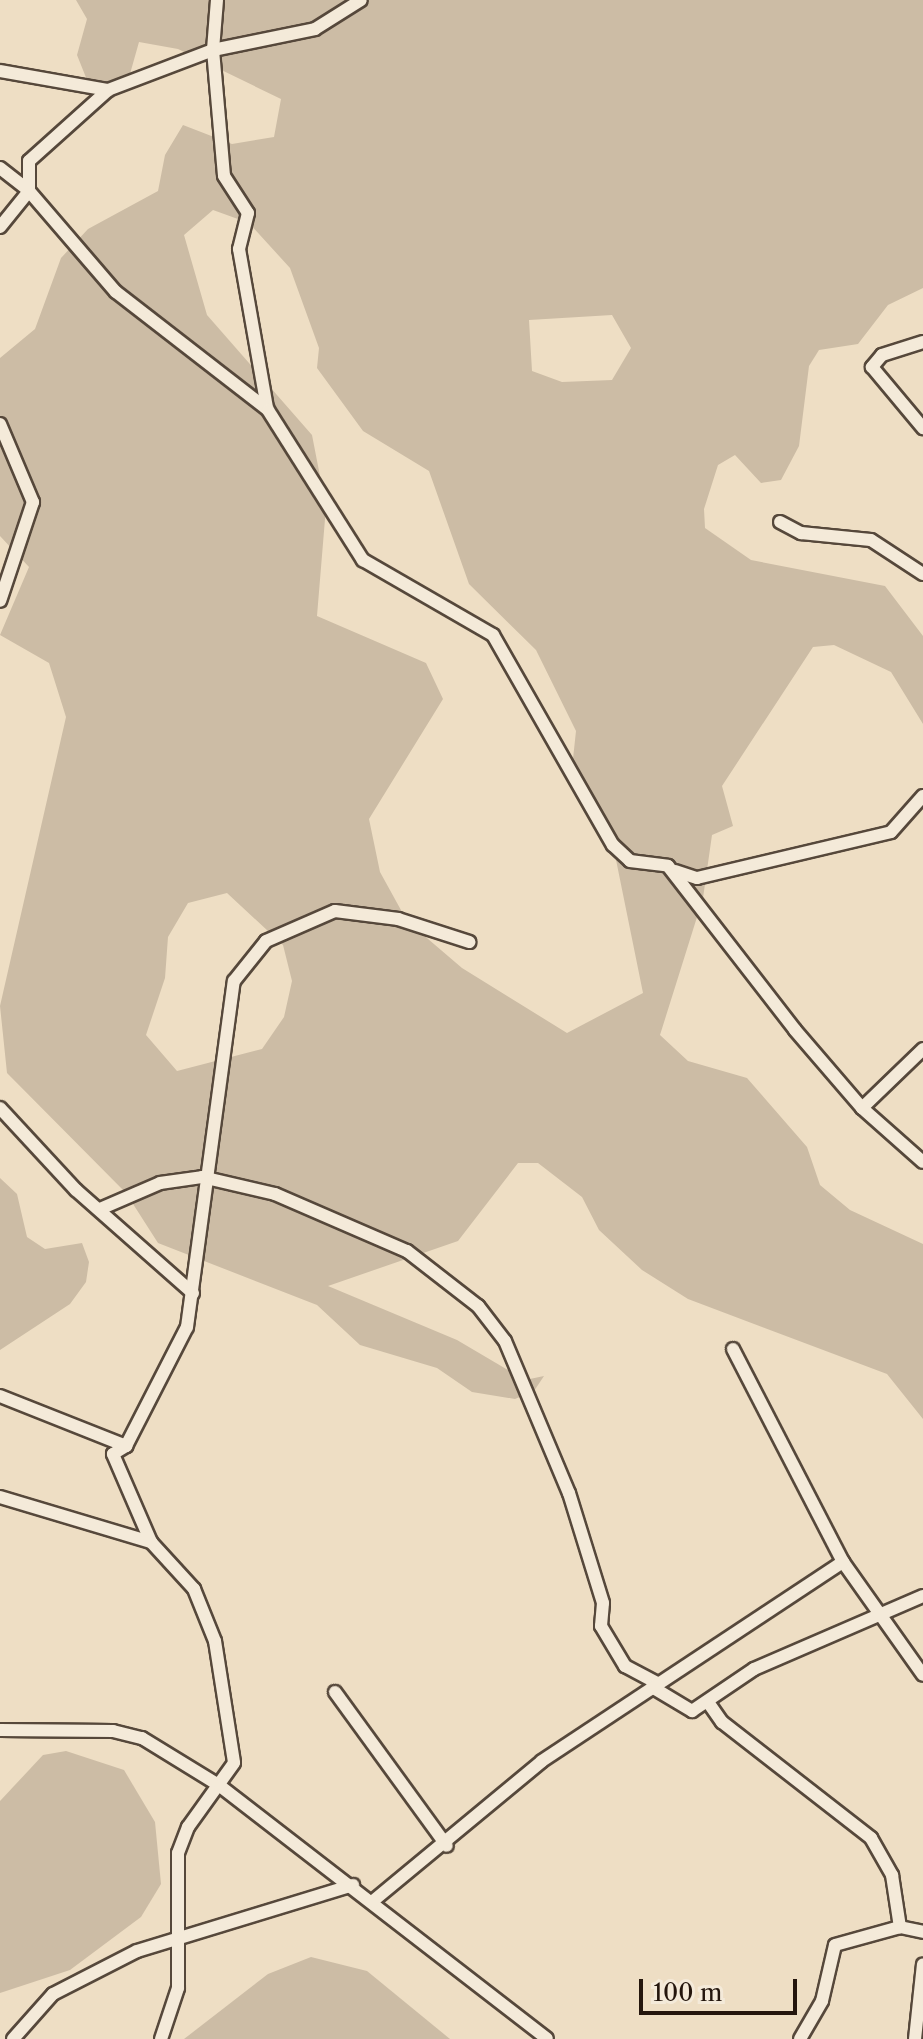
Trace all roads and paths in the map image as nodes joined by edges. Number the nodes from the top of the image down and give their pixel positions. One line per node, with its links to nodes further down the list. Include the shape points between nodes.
1 (217, 0): 3 (street)
2 (361, 0): 3 (street, via 315,29)
3 (213, 50): 5 (street); 10 (street, via 224,176 248,213 239,249)
4 (0, 71): 5 (street)
5 (108, 90): 7 (street, via 29,161)
6 (0, 168): 7 (street)
7 (29, 191): 8 (street); 10 (street, via 116,292)
8 (0, 227)
9 (923, 342): 12 (street, via 882,355 872,367)
10 (268, 410): 17 (street, via 363,560 493,635 613,845 630,861)
11 (0, 424): 15 (street, via 33,502)
12 (923, 428)
13 (780, 522): 14 (street, via 801,533 871,540)
14 (923, 574)
15 (0, 601)
16 (923, 796): 17 (street, via 891,832 697,878)
17 (668, 866): 21 (street)
18 (469, 942): 23 (street, via 398,919 335,911 312,916 248,955 229,999)
19 (923, 1049): 21 (street)
20 (0, 1108): 24 (street)
21 (862, 1108): 22 (street)
22 (923, 1162)
23 (202, 1177): 24 (street, via 160,1183); 25 (street); 35 (street, via 275,1194 375,1234 478,1306 505,1341 569,1493 603,1603 601,1626 625,1666)
24 (100, 1209): 25 (street)
25 (193, 1293): 28 (street, via 179,1351)
26 (733, 1349): 31 (street)
27 (0, 1396): 28 (street)
28 (126, 1446): 30 (street, via 113,1454)
29 (0, 1497): 30 (street)
30 (151, 1542): 39 (street, via 194,1589 215,1641 234,1763)
31 (843, 1562): 33 (street); 35 (street)
32 (923, 1596): 33 (street)
33 (881, 1616): 34 (street); 37 (street, via 742,1675)
34 (923, 1675)
35 (654, 1685): 37 (street, via 692,1711); 40 (street, via 542,1761)
36 (335, 1692): 40 (street)
37 (710, 1705): 43 (street, via 722,1722 871,1838 892,1875)
38 (0, 1730): 39 (street, via 129,1734)
39 (220, 1786): 41 (street); 45 (street, via 188,1827 178,1853)
40 (447, 1846): 42 (street)
41 (353, 1885): 42 (street); 45 (street)
42 (373, 1901): 49 (street)
43 (900, 1927): 44 (street); 50 (street, via 835,1945 822,2001)
44 (923, 1932)
45 (181, 1940): 47 (street, via 137,1951 66,1985); 48 (street, via 178,1988)
46 (923, 1964): 51 (street)
47 (13, 2039)
48 (161, 2039)
49 (547, 2039)
50 (800, 2039)
51 (915, 2039)

